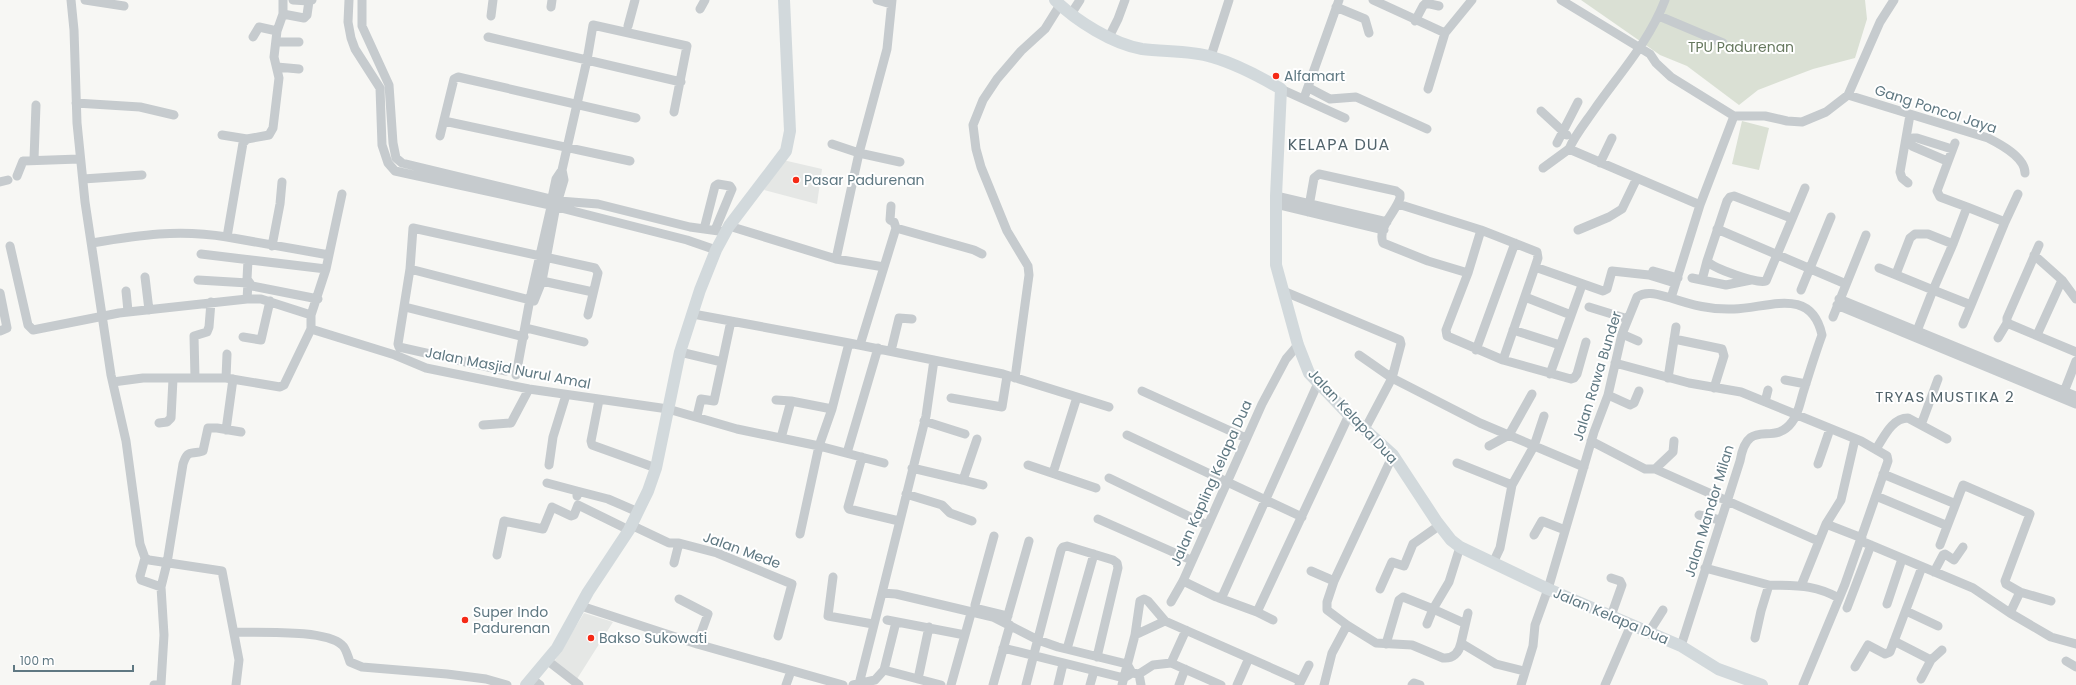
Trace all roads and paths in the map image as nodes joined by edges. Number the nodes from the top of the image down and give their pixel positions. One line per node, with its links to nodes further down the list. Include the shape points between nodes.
1 (71, 0): 56 (street)
2 (85, 0): 24 (street)
3 (283, 0): 27 (street)
4 (293, 0): 5 (street)
5 (311, 0): 27 (street, via 304,18)
6 (349, 0): 49 (street, via 348,22 351,38 355,49)
7 (362, 0): 48 (street, via 362,26)
8 (493, 0): 29 (street)
9 (635, 0): 32 (street)
10 (705, 0): 26 (street)
11 (784, 0): 107 (main road, via 790,140 786,151)
12 (877, 0): 21 (street)
13 (1080, 0): 28 (street)
14 (1125, 0): 38 (street)
15 (1229, 0): 43 (street)
16 (1373, 0): 31 (street)
17 (1472, 0): 35 (street)
18 (1561, 0): 42 (street)
19 (1665, 0): 30 (street)
20 (1894, 0): 53 (street, via 1880,22)
21 (892, 2): 78 (street, via 887,48)
22 (1057, 2): 28 (main road); 217 (street, via 1045,29 1021,51 997,80 981,104 973,125 981,167 1007,231 1028,266 1029,275)
23 (1338, 4): 34 (street, via 1365,19); 50 (street)
24 (124, 6)
25 (1439, 6): 31 (street, via 1426,3)
26 (700, 9)
27 (282, 14): 33 (street)
28 (1071, 14): 38 (main road)
29 (491, 16)
30 (1659, 16): 41 (street); 42 (street)
31 (1415, 21): 35 (street)
32 (628, 26)
33 (277, 31): 37 (street, via 259,28); 39 (street)
34 (1368, 32)
35 (1445, 33): 52 (street)
36 (488, 36): 44 (street)
37 (252, 37)
38 (1109, 37): 43 (main road, via 1121,44 1141,49)
39 (276, 42): 40 (street); 45 (street, via 274,57)
40 (299, 42)
41 (1723, 43)
42 (1640, 48): 63 (street, via 1650,54 1671,76); 73 (street)
43 (1210, 56): 51 (main road, via 1250,71)
44 (587, 60): 47 (street); 47 (street, via 592,25 642,35 687,46); 57 (street)
45 (277, 67): 46 (street); 72 (street, via 279,78 273,128 269,135)
46 (299, 69)
47 (681, 82): 60 (street)
48 (389, 85): 49 (street); 97 (street, via 393,143 396,158 402,163)
49 (380, 88): 97 (street, via 382,145 388,163 395,171)
50 (1309, 88): 54 (street); 67 (street, via 1330,98 1356,97)
51 (1281, 89): 54 (street); 96 (main road, Jalan Kelapa Dua)
52 (1428, 89)
53 (1848, 95): 62 (street, Gang Poncol Jaya); 63 (street, via 1826,112 1802,122 1765,116)
54 (1304, 98): 65 (street)
55 (1578, 102): 68 (street)
56 (76, 103): 61 (street, via 140,107); 80 (street)
57 (578, 104): 64 (street); 66 (street, via 458,77 454,79); 76 (street)
58 (36, 105): 79 (street)
59 (1541, 111): 68 (street)
60 (674, 112)
61 (174, 115)
62 (1910, 115): 86 (street, Gang Poncol Jaya, via 1988,138 2002,145 2024,166); 92 (street, via 1900,172)
63 (1734, 116): 99 (street)
64 (636, 118)
65 (1344, 118)
66 (444, 121): 70 (street); 76 (street)
67 (1427, 129)
68 (1564, 131): 73 (street); 74 (street)
69 (222, 135): 72 (street)
70 (440, 136)
71 (1612, 138): 84 (street)
72 (247, 140): 116 (street, via 243,143)
73 (1573, 140): 77 (street)
74 (1557, 143)
75 (832, 144): 78 (street)
76 (568, 148): 81 (street); 97 (street, via 562,170 564,177)
77 (1569, 149): 84 (street); 85 (street)
78 (859, 153): 83 (street); 131 (street)
79 (34, 159): 80 (street); 88 (street, via 23,161)
80 (79, 159): 90 (street)
81 (630, 161)
82 (1947, 161): 82 (street, via 1912,146 1913,138 1954,146); 101 (street, via 1937,187 1938,194)
83 (900, 162)
84 (1600, 163): 89 (street)
85 (1543, 168)
86 (2025, 173)
87 (142, 175): 90 (street)
88 (17, 176)
89 (1637, 178): 99 (street); 114 (street, via 1622,209 1610,217)
90 (82, 179): 118 (street)
91 (282, 182): 123 (street)
92 (1908, 183)
93 (1805, 188): 105 (street)
94 (342, 194): 128 (street)
95 (2018, 194): 106 (street)
96 (1276, 200): 102 (street); 153 (main road, Jalan Kelapa Dua, via 1276,265)
97 (554, 203): 109 (street, via 598,204); 117 (street); 130 (street)
98 (1398, 204): 102 (street, via 1400,194 1396,191 1318,174 1314,178); 108 (street); 113 (street)
99 (1700, 205): 145 (street)
100 (891, 206): 110 (street, via 890,220)
101 (1967, 207): 106 (street); 120 (street)
102 (1309, 208): 108 (street)
103 (708, 214): 107 (street); 107 (street, via 716,184 730,186 732,189); 111 (street)
104 (1831, 217): 136 (street)
105 (1791, 218): 112 (street, via 1737,197 1730,197); 127 (street)
106 (2005, 222): 168 (street)
107 (723, 226): 111 (street); 124 (main road); 131 (street)
108 (1385, 226): 140 (street, via 1381,238 1383,243)
109 (690, 227): 111 (street); 117 (street)
110 (896, 228): 126 (street); 134 (street)
111 (704, 229)
112 (1717, 229): 127 (street); 133 (street)
113 (1481, 230): 119 (street); 140 (street)
114 (1578, 230)
115 (1866, 236): 151 (street)
116 (227, 237): 118 (street, via 189,232 145,234); 123 (street)
117 (686, 240): 124 (street)
118 (92, 243): 178 (street)
119 (1515, 243): 135 (street, via 1537,252); 204 (street)
120 (1953, 244): 141 (street, via 1928,234 1915,234 1910,238); 155 (street)
121 (2039, 245): 129 (street)
122 (10, 246): 178 (street, via 28,326 33,330)
123 (272, 246): 128 (street)
124 (716, 250): 173 (main road)
125 (201, 254): 132 (street)
126 (982, 254)
127 (1777, 254): 136 (street); 147 (street, via 1766,281)
128 (329, 255): 139 (street)
129 (2034, 255): 148 (street); 182 (street, via 2006,318)
130 (543, 257): 138 (street, via 414,228); 149 (street); 157 (street, via 598,270); 166 (street)
131 (836, 259): 134 (street)
132 (248, 260): 139 (street); 150 (street)
133 (1707, 261): 146 (street); 147 (street)
134 (884, 267): 200 (street)
135 (1536, 267): 152 (street); 159 (street)
136 (1809, 268): 151 (street); 154 (street)
137 (1879, 268): 141 (street)
138 (410, 269): 166 (street); 169 (street)
139 (326, 270): 162 (street)
140 (1468, 273): 204 (street, via 1446,333 1447,336)
141 (1896, 274): 155 (street)
142 (145, 276): 171 (street)
143 (1692, 278): 146 (street)
144 (198, 280): 150 (street)
145 (1677, 280): 152 (street, via 1653,271 1650,275 1612,271 1607,289 1603,291); 160 (street)
146 (1702, 280): 147 (street, via 1726,285)
147 (1751, 280)
148 (2062, 280): 163 (street); 192 (street)
149 (542, 281): 157 (street); 166 (street)
150 (248, 283): 161 (street); 162 (street, via 252,286)
151 (1846, 284): 167 (street)
152 (1582, 285): 176 (street)
153 (1283, 290): 201 (main road, Jalan Kelapa Dua); 219 (street, via 1400,340)
154 (1801, 290)
155 (1933, 290): 168 (street); 191 (street)
156 (126, 291): 172 (street)
157 (593, 292): 175 (street)
158 (0, 293): 188 (street, via 7,328)
159 (1525, 297): 176 (street); 187 (street)
160 (1671, 298): 180 (street, Jalan Rawa Bunder, via 1642,293 1637,297); 227 (street, via 1704,308 1734,310 1784,303 1798,304 1818,321 1822,335)
161 (247, 299): 164 (street); 165 (street)
162 (318, 299): 174 (street)
163 (2076, 299)
164 (270, 301): 174 (street); 193 (street, via 261,340)
165 (211, 302): 171 (street); 218 (street, via 209,328 206,332 194,336)
166 (532, 302): 189 (street)
167 (1838, 302): 177 (street); 191 (street)
168 (1971, 305): 183 (street)
169 (404, 307): 189 (street); 214 (street, via 399,347)
170 (1589, 307): 180 (street)
171 (149, 310): 172 (street)
172 (128, 311): 178 (street)
173 (693, 314): 181 (street); 206 (main road)
174 (311, 315): 186 (street)
175 (588, 315)
176 (1571, 315): 202 (street)
177 (1833, 316)
178 (102, 318): 225 (street)
179 (912, 319): 205 (street, via 899,318)
180 (1628, 319): 190 (street, Jalan Rawa Bunder)
181 (730, 321): 199 (street); 212 (street)
182 (2007, 323): 192 (street); 194 (street)
183 (1963, 324)
184 (892, 326): 205 (street)
185 (1676, 327): 195 (street)
186 (311, 329): 222 (street, via 283,387 262,386); 229 (street, Jalan Masjid Nurul Amal, via 395,355 426,368)
187 (1513, 330): 202 (street); 211 (street)
188 (0, 331)
189 (525, 333): 197 (street); 215 (street)
190 (1622, 334): 196 (street); 213 (street, Jalan Rawa Bunder)
191 (1916, 334): 235 (street)
192 (2037, 334): 207 (street)
193 (243, 337)
194 (1998, 338)
195 (1674, 339): 220 (street); 228 (street, via 1722,349 1724,356)
196 (1638, 341)
197 (584, 342)
198 (1586, 342): 216 (street, via 1574,378)
199 (850, 343): 200 (street); 247 (street)
200 (860, 345): 203 (street)
201 (1298, 345): 226 (main road, Jalan Kelapa Dua, via 1309,372); 264 (street, Jalan Kapling Kelapa Dua, via 1286,359)
202 (1560, 345): 216 (street)
203 (878, 348): 205 (street); 274 (street)
204 (1476, 350): 211 (street)
205 (889, 351): 210 (street)
206 (680, 352): 212 (street); 246 (main road)
207 (2076, 353): 235 (street)
208 (227, 354): 222 (street)
209 (1358, 355): 219 (street)
210 (934, 360): 217 (street); 252 (street)
211 (1503, 360): 216 (street)
212 (722, 362): 249 (street, via 714,402 701,399)
213 (1615, 363): 220 (street); 234 (street, Jalan Rawa Bunder)
214 (506, 371)
215 (516, 374)
216 (1550, 374)
217 (1011, 377): 238 (street); 239 (street, via 1002,407)
218 (195, 378): 221 (street); 222 (street)
219 (1392, 378): 256 (street); 262 (street)
220 (1668, 378): 228 (street)
221 (173, 379): 225 (street, via 132,379); 253 (street, via 171,418 167,422)
222 (230, 379): 258 (street)
223 (1938, 379): 255 (street)
224 (1785, 380): 227 (street)
225 (113, 382): 328 (street, via 132,475 140,544)
226 (1318, 383): 248 (main road, Jalan Kelapa Dua); 298 (street)
227 (1806, 384): 251 (street)
228 (1714, 388): 243 (street, via 1742,392)
229 (529, 389): 236 (street, Jalan Masjid Nurul Amal); 254 (street, via 511,423)
230 (1768, 390): 243 (street)
231 (1142, 391): 264 (street)
232 (1639, 392): 234 (street, via 1634,403 1630,405)
233 (1532, 394): 262 (street)
234 (1608, 395): 268 (street, Jalan Rawa Bunder)
235 (2063, 395): 237 (street); 244 (street)
236 (566, 396): 240 (street, Jalan Masjid Nurul Amal); 279 (street, via 553,437)
237 (2076, 396)
238 (1077, 397): 245 (street); 286 (street)
239 (950, 398)
240 (599, 400): 246 (street, Jalan Masjid Nurul Amal); 283 (street, via 592,445)
241 (776, 400): 242 (street)
242 (792, 401): 247 (street); 263 (street)
243 (1764, 402): 251 (street)
244 (2076, 404)
245 (1109, 407)
246 (668, 409): 249 (street, Jalan Masjid Nurul Amal); 283 (main road)
247 (832, 409): 270 (street)
248 (1350, 415): 256 (main road, Jalan Kelapa Dua); 304 (street)
249 (697, 416): 263 (street, Jalan Masjid Nurul Amal, via 737,429)
250 (1544, 416): 272 (street)
251 (1796, 416): 257 (street); 299 (street, Jalan Mandor Milan, via 1788,427 1780,432 1758,434 1748,438 1742,447)
252 (924, 421): 260 (street); 284 (street)
253 (159, 423)
254 (483, 425)
255 (1921, 425): 267 (street); 273 (street, via 1908,418 1896,422)
256 (1365, 429): 275 (main road, Jalan Kelapa Dua)
257 (1830, 429): 266 (street); 280 (street)
258 (226, 430): 259 (street); 331 (street, via 208,428 203,451 186,455)
259 (241, 432)
260 (965, 434)
261 (1127, 434): 290 (street)
262 (1509, 435): 271 (street); 272 (street)
263 (781, 438): 270 (street, Jalan Masjid Nurul Amal)
264 (1246, 438): 290 (street, Jalan Kapling Kelapa Dua)
265 (977, 439): 289 (street)
266 (1855, 439): 273 (street); 309 (street, via 1841,500)
267 (1947, 439)
268 (1591, 441): 282 (street, Jalan Rawa Bunder); 285 (street, via 1644,469)
269 (1674, 441): 285 (street, via 1673,452)
270 (819, 446): 274 (street, Jalan Masjid Nurul Amal); 315 (street)
271 (1489, 446)
272 (1534, 446): 282 (street); 293 (street)
273 (1876, 449): 287 (street, via 1887,456 1888,461)
274 (847, 453): 276 (street, Jalan Masjid Nurul Amal)
275 (1393, 455): 312 (main road, Jalan Kelapa Dua); 341 (street)
276 (862, 457): 278 (street, Jalan Masjid Nurul Amal); 308 (street, via 849,509)
277 (1457, 462): 293 (street)
278 (884, 463)
279 (549, 464)
280 (1818, 464)
281 (1028, 465): 286 (street)
282 (1584, 467): 314 (street, Jalan Rawa Bunder)
283 (656, 468): 302 (main road)
284 (912, 468): 289 (street); 296 (street)
285 (1655, 469): 299 (street)
286 (1053, 473): 294 (street)
287 (1883, 474): 297 (street); 300 (street)
288 (1109, 478): 311 (street)
289 (963, 480): 292 (street)
290 (1227, 481): 298 (street); 311 (street, Jalan Kapling Kelapa Dua)
291 (547, 483): 295 (street)
292 (983, 485)
293 (1512, 485): 333 (street, via 1499,551)
294 (1096, 488)
295 (577, 491): 301 (street); 302 (street, via 608,499)
296 (906, 494): 306 (street, via 942,505 950,513); 308 (street)
297 (1876, 496): 310 (street); 318 (street)
298 (1266, 499): 304 (street); 349 (street, via 1222,597)
299 (1727, 500): 307 (street, Jalan Mandor Milan); 320 (street)
300 (1951, 502)
301 (578, 505): 313 (street, Jalan Mede); 327 (street, via 571,516 551,508 543,529 504,521)
302 (638, 512): 313 (main road)
303 (1699, 515): 307 (street)
304 (1302, 517): 360 (street)
305 (1098, 519): 330 (street)
306 (972, 520)
307 (1720, 520): 335 (street, Jalan Mandor Milan)
308 (899, 521): 348 (street)
309 (1826, 524): 318 (street); 320 (street)
310 (1943, 524)
311 (1207, 525): 330 (street, Jalan Kapling Kelapa Dua)
312 (1440, 526): 325 (main road, Jalan Kelapa Dua); 345 (street, via 1414,544 1404,566 1392,562)
313 (630, 527): 321 (street, Jalan Mede, via 669,543); 355 (main road)
314 (1565, 530): 316 (street, via 1542,521); 346 (street, Jalan Rawa Bunder)
315 (800, 534)
316 (1534, 535)
317 (994, 536): 367 (street, via 975,608)
318 (1862, 540): 323 (street); 350 (street)
319 (1029, 541): 367 (street)
320 (1818, 541): 343 (street)
321 (679, 543): 332 (street); 380 (street, Jalan Mede, via 717,553 792,584)
322 (1940, 545): 347 (street, via 1963,485 2030,514 2005,581)
323 (1871, 546): 329 (street); 356 (street)
324 (1963, 546): 337 (street, via 1954,560 1943,555)
325 (1460, 547): 333 (main road, Jalan Kelapa Dua); 357 (street, via 1449,582)
326 (1094, 554): 382 (street, via 1063,546); 390 (street); 393 (street, via 1113,560 1118,568)
327 (497, 555)
328 (145, 558): 331 (street); 344 (street, via 141,580)
329 (1902, 559): 334 (street); 354 (street)
330 (1191, 560): 340 (street, Jalan Kapling Kelapa Dua)
331 (167, 563): 344 (street); 376 (street, via 222,571)
332 (674, 563)
333 (1493, 563): 346 (main road, Jalan Kelapa Dua)
334 (1922, 566): 337 (street); 359 (street)
335 (1705, 568): 342 (street); 388 (street, Jalan Mandor Milan)
336 (1311, 571): 341 (street)
337 (1934, 572): 362 (street, via 1980,591)
338 (833, 577): 369 (street, via 828,616)
339 (1611, 578): 363 (street, via 1620,581 1622,585)
340 (1183, 581): 349 (street, Jalan Kapling Kelapa Dua); 353 (street)
341 (1334, 581): 371 (street, via 1327,610)
342 (1769, 585): 343 (street); 381 (street, via 1760,611)
343 (1801, 586): 350 (street, via 1823,590)
344 (161, 587): 414 (street, via 164,636)
345 (1380, 589)
346 (1548, 589): 363 (main road, Jalan Kelapa Dua); 408 (street, Jalan Rawa Bunder, via 1535,626 1533,646)
347 (2020, 592): 352 (street); 362 (street)
348 (882, 593): 367 (street, via 896,594); 369 (street)
349 (1219, 598): 360 (street, Jalan Kapling Kelapa Dua)
350 (1839, 598): 437 (street)
351 (679, 599): 385 (street, via 708,614)
352 (2050, 601)
353 (1171, 602)
354 (1887, 604)
355 (581, 606): 385 (street); 396 (main road)
356 (1847, 608)
357 (1433, 609): 368 (street); 370 (street); 386 (street, via 1401,598)
358 (1663, 610): 377 (street)
359 (1906, 611): 373 (street); 383 (street)
360 (1257, 612): 365 (street, Jalan Kapling Kelapa Dua)
361 (1468, 613): 368 (street)
362 (2010, 613): 387 (street, via 2051,637)
363 (1611, 616): 372 (main road, Jalan Kelapa Dua)
364 (970, 617): 378 (street)
365 (1273, 620)
366 (1165, 621): 375 (street); 379 (street); 379 (street, via 1148,600 1144,599 1140,601)
367 (1008, 622): 382 (street); 389 (street)
368 (1464, 623): 384 (street)
369 (873, 624): 420 (street)
370 (1427, 624)
371 (1347, 625): 386 (street, via 1376,643); 431 (street, via 1332,653)
372 (1631, 625): 377 (main road, Jalan Kelapa Dua); 435 (street)
373 (1938, 626)
374 (929, 628): 378 (street); 404 (street, via 891,621); 410 (street)
375 (1186, 630): 394 (street); 398 (street)
376 (234, 632): 415 (street, via 239,660); 416 (street, via 313,636 334,640 344,646 350,662 362,667 444,674)
377 (1649, 632): 388 (main road, Jalan Kelapa Dua)
378 (965, 634): 422 (street)
379 (1135, 635): 405 (street)
380 (778, 636)
381 (1755, 638)
382 (1038, 640): 390 (street); 392 (street)
383 (1894, 641): 395 (street); 402 (street, via 1888,654 1867,646)
384 (1460, 643): 386 (street, via 1457,653 1448,659 1412,645); 408 (street, via 1496,664)
385 (697, 644): 406 (street)
386 (1386, 644)
387 (2076, 644)
388 (1681, 646): 436 (main road, Jalan Kelapa Dua, via 1718,669)
389 (1003, 648): 392 (street); 423 (street)
390 (1067, 649): 393 (street)
391 (1942, 650): 395 (street)
392 (1034, 656): 399 (street); 424 (street)
393 (1097, 657): 405 (street)
394 (1249, 658): 413 (street); 430 (street)
395 (1931, 660): 409 (street)
396 (548, 661): 412 (main road); 417 (street)
397 (2066, 661): 401 (street)
398 (1171, 663): 403 (street); 405 (street)
399 (1063, 664): 407 (street); 425 (street)
400 (1309, 665): 413 (street)
401 (2076, 666)
402 (1855, 667)
403 (1185, 669): 428 (street); 429 (street)
404 (884, 670): 410 (street); 420 (street, via 875,680)
405 (1133, 670): 411 (street); 427 (street)
406 (791, 671): 418 (street); 419 (street)
407 (1094, 671): 411 (street); 426 (street)
408 (1524, 671): 434 (street, Jalan Rawa Bunder)
409 (1921, 679)
410 (918, 680): 421 (street)
411 (1123, 682)
412 (533, 683)
413 (1300, 683)
414 (159, 685)
415 (236, 685)
416 (508, 685)
417 (579, 685)
418 (789, 685)
419 (842, 685)
420 (856, 685)
421 (940, 685)
422 (951, 685)
423 (993, 685)
424 (1026, 685)
425 (1058, 685)
426 (1090, 685)
427 (1140, 685)
428 (1179, 685)
429 (1221, 685)
430 (1237, 685)
431 (1324, 685)
432 (1412, 685): 433 (street)
433 (1420, 685)
434 (1521, 685)
435 (1605, 685)
436 (1762, 685)
437 (1803, 685)

